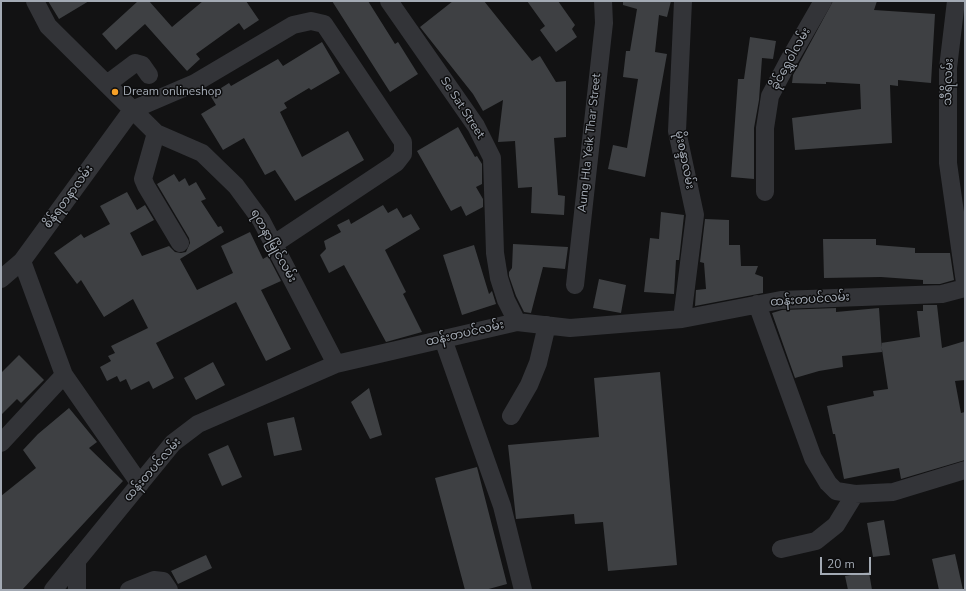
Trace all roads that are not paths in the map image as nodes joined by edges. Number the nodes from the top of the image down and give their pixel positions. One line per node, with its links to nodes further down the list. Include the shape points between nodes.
1 (34, 1): 9 (street, ရတနာမြိုင်လမ်း, via 48,26)
2 (389, 1): 22 (street, Se Sat Street, via 476,126 492,158 496,252 506,300)
3 (603, 1): 18 (street, Aung Hla Yeik Thar Street, via 604,23)
4 (683, 1): 21 (street, မိုးစန္ဒာလမ်း, via 677,131 695,216)
5 (823, 1): 12 (street, ခိုင်ရွှေဝါလမ်း, via 770,96 765,128)
6 (956, 1): 7 (street, သီရိလမ်း)
7 (959, 27): 17 (street, သီရိလမ်း, via 948,68 948,163)
8 (149, 75): 9 (street, via 142,65 135,63)
9 (107, 84): 10 (street, ရတနာမြိုင်လမ်း)
10 (132, 110): 11 (street, ရတနာမြိုင်လမ်း); 14 (street, via 195,83 293,25 311,21 324,24 403,142 403,154 396,163); 15 (street, စိန်ရတနာလမ်း)
11 (156, 133): 13 (street, via 143,179); 14 (street, ရတနာမြိုင်လမ်း, via 202,153 236,186 261,220)
12 (765, 192)
13 (180, 243)
14 (274, 244): 25 (street, ရတနာမြိုင်လမ်း)
15 (22, 261): 16 (street, စိန်ရတနာလမ်း); 26 (street)
16 (1, 279)
17 (965, 283)
18 (575, 284)
19 (965, 288): 20 (street, ထန်းတပင်လမ်း, via 942,294 781,300)
20 (757, 304): 21 (street, ထန်းတပင်လမ်း); 31 (street, via 813,458 836,491)
21 (682, 319): 23 (street, ထန်းတပင်လမ်း, via 570,328)
22 (517, 322): 23 (street, ထန်းတပင်လမ်း); 24 (street, ထန်းတပင်လမ်း)
23 (547, 326): 27 (street, via 538,363)
24 (442, 339): 25 (street, ထန်းတပင်လမ်း); 38 (street, via 502,506)
25 (336, 364): 30 (street, ထန်းတပင်လမ်း, via 198,424 173,443)
26 (64, 375): 28 (street); 30 (street)
27 (511, 416)
28 (1, 443)
29 (965, 470): 31 (street, via 893,492)
30 (140, 484): 33 (street, ထန်းတပင်လမ်း)
31 (855, 494): 32 (street, via 836,525 816,541)
32 (781, 549)
33 (77, 560): 34 (street, ထန်းတပင်လမ်း); 35 (street)
34 (54, 590)
35 (77, 590)
36 (129, 590): 37 (street, via 154,580 162,581)
37 (169, 590)
38 (523, 590)

